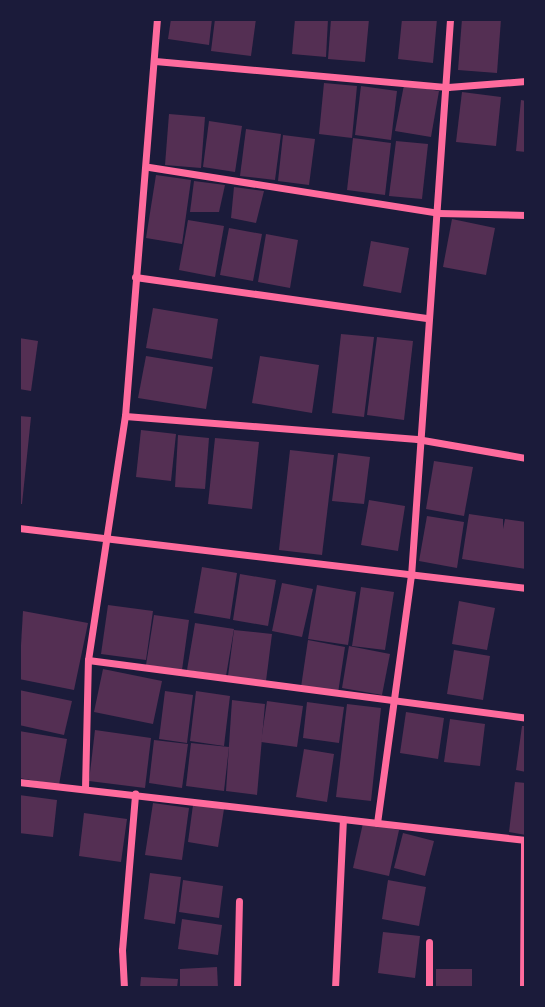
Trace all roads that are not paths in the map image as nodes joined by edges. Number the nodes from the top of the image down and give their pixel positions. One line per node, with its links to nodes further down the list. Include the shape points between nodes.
1 (157, 19): 3 (street)
2 (450, 19): 5 (street)
3 (155, 61): 5 (street); 6 (street)
4 (526, 81): 5 (street)
5 (448, 87): 7 (street)
6 (149, 167): 7 (street); 9 (street)
7 (438, 213): 8 (street); 10 (street)
8 (526, 215)
9 (135, 277): 10 (street); 11 (street)
10 (428, 318): 12 (street)
11 (125, 416): 12 (street); 15 (street)
12 (417, 439): 13 (street); 16 (street)
13 (526, 458)
14 (19, 528): 15 (street)
15 (108, 537): 16 (street); 18 (street)
16 (411, 576): 17 (street); 19 (street)
17 (526, 588)
18 (88, 660): 19 (street); 22 (street)
19 (392, 702): 20 (street); 25 (street)
20 (526, 718)
21 (19, 782): 22 (street)
22 (85, 789): 23 (street)
23 (135, 794): 24 (street); 29 (street, via 122,950)
24 (343, 819): 25 (street); 31 (street)
25 (377, 823): 26 (street)
26 (525, 840): 33 (street)
27 (239, 901): 30 (street)
28 (429, 942): 32 (street)
29 (124, 988)
30 (237, 988)
31 (335, 988)
32 (429, 988)
33 (523, 988)

